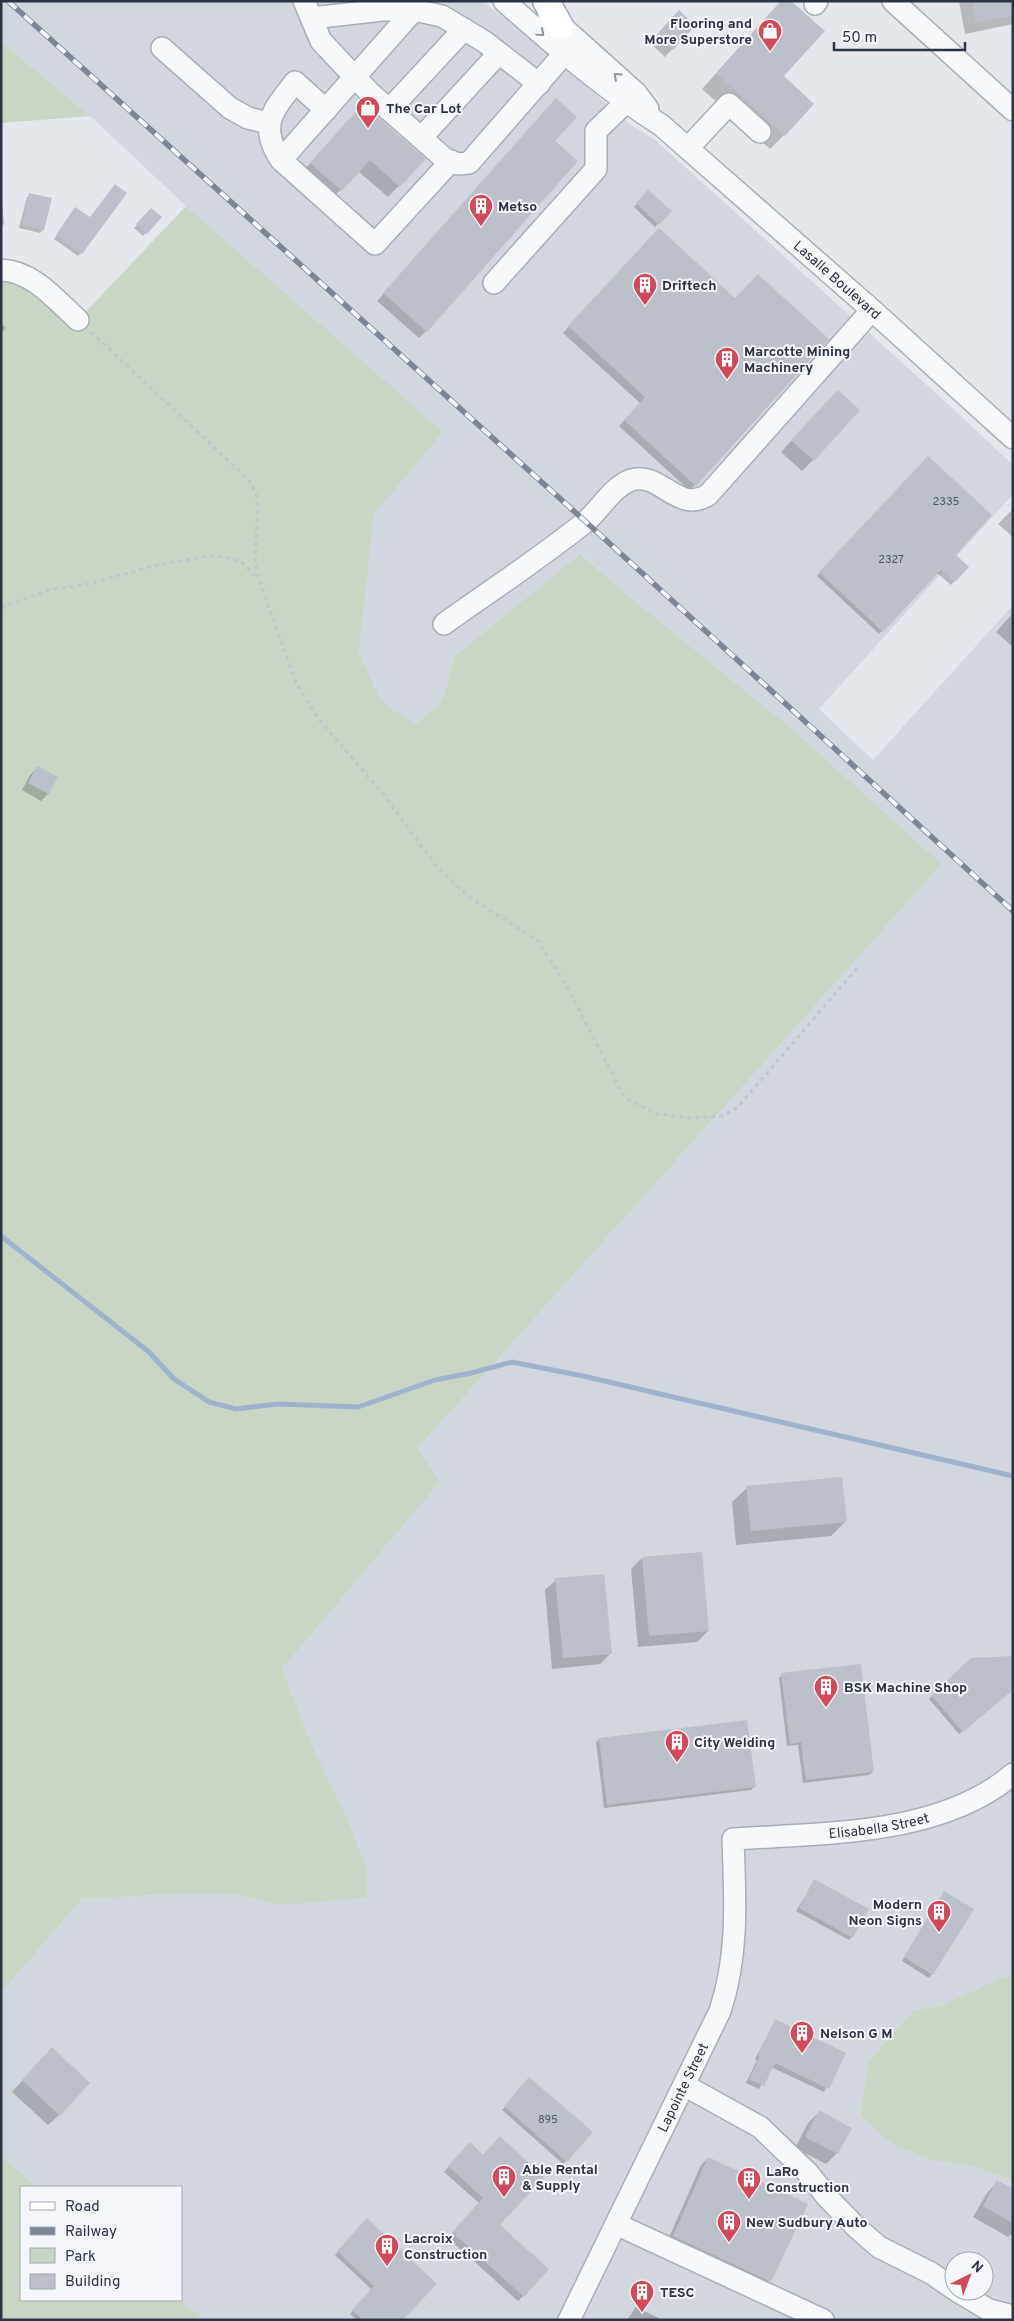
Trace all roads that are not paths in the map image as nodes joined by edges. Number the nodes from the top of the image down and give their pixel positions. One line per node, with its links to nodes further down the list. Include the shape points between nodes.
1 (504, 1): 11 (street, Lasalle Boulevard, one-way to 11)
2 (536, 1): 7 (street, Lasalle Boulevard)
3 (546, 1): 7 (main road)
4 (893, 1): 17 (street)
5 (308, 10): 6 (street); 12 (street, via 321,41)
6 (414, 10): 8 (street, via 442,16); 12 (street)
7 (560, 26): 19 (street, Lasalle Boulevard, one-way to 7, via 636,93)
8 (464, 29): 10 (street); 16 (street)
9 (162, 48): 18 (street, via 230,108 248,118)
10 (499, 53): 13 (street); 21 (street)
11 (564, 54): 13 (street); 14 (street, Lasalle Boulevard)
12 (355, 77): 15 (street); 16 (street)
13 (539, 84): 24 (street, via 469,164)
14 (625, 103): 19 (street, Lasalle Boulevard); 26 (street, via 596,131 596,169)
15 (326, 110): 18 (street, via 295,82); 23 (street)
16 (389, 110): 21 (street)
17 (1013, 110)
18 (269, 123): 23 (street, via 271,146)
19 (661, 125): 22 (street, Lasalle Boulevard)
20 (760, 132): 22 (street, via 729,104)
21 (421, 138): 24 (street)
22 (688, 148): 27 (street, Lasalle Boulevard)
23 (281, 160): 24 (street, via 375,244)
24 (451, 161)
25 (1, 270): 28 (street, via 24,275)
26 (494, 283)
27 (872, 310): 29 (street, Lasalle Boulevard); 30 (street, via 708,494 699,500 685,500 640,478 617,487 586,522)
28 (78, 320)
29 (1013, 438)
30 (444, 624)
31 (1013, 1774): 32 (street, Elisabella Street, via 988,1792 944,1811 878,1828)
32 (733, 1839): 33 (street, Lapointe Street, via 736,1927 729,1984)
33 (684, 2085): 34 (street, Lapointe Street); 35 (street, via 760,2127 808,2173 857,2228 880,2247)
34 (616, 2224): 38 (street, Lapointe Street); 39 (street)
35 (944, 2282)
36 (974, 2301): 37 (street, via 989,2310)
37 (1013, 2316)
38 (569, 2320)
39 (823, 2320)

